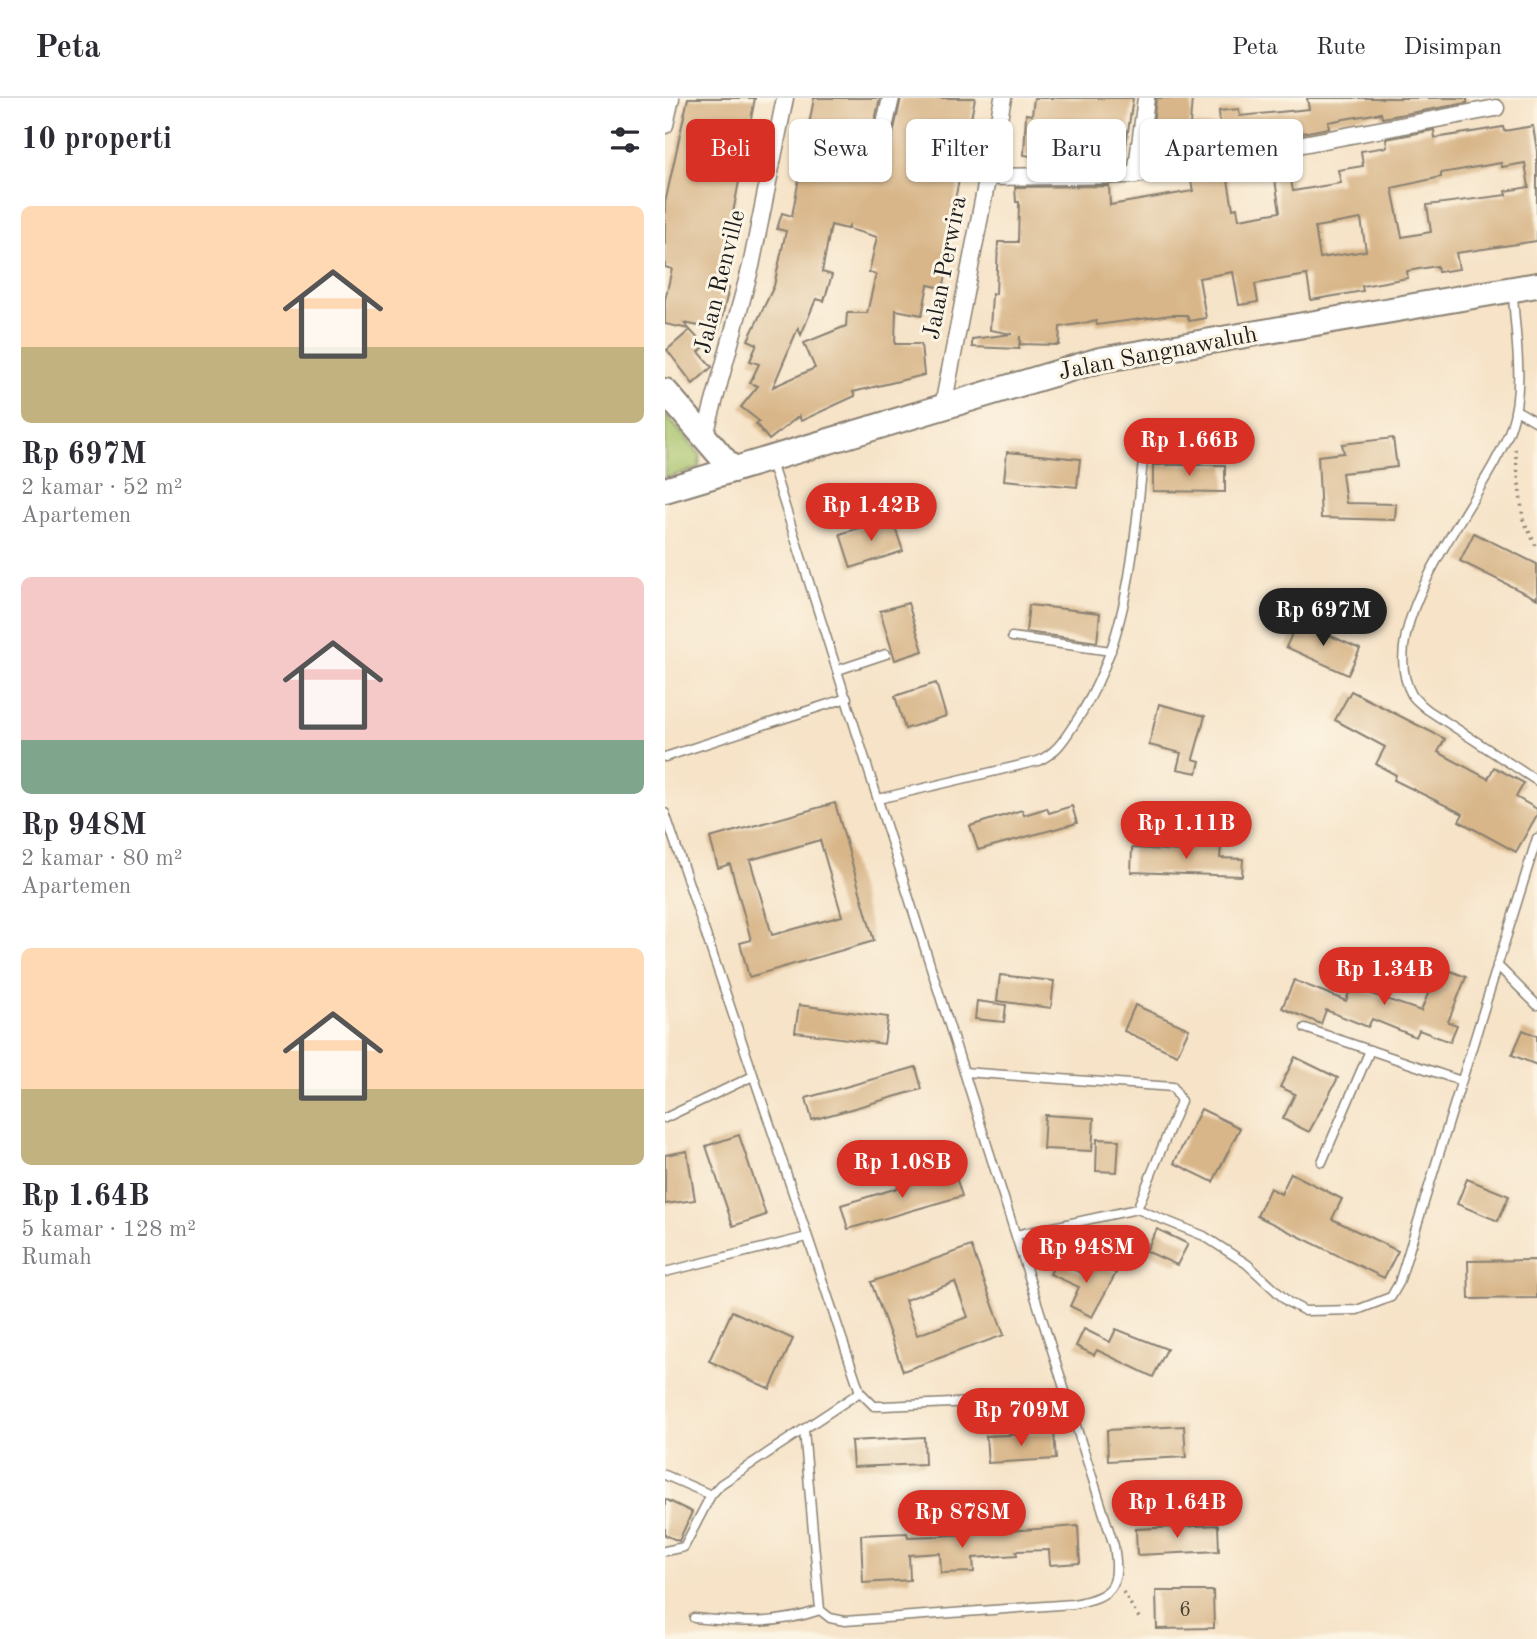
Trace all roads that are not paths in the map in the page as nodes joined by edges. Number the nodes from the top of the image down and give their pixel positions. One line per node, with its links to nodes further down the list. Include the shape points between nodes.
1 (671, 98): 9 (street)
2 (785, 98): 19 (street, Jalan Renville, via 751,266)
3 (891, 98): 7 (street)
4 (1003, 98): 8 (street, Jalan Perwira)
5 (1146, 98): 10 (street)
6 (1496, 108): 10 (street)
7 (886, 119)
8 (999, 119)
9 (665, 125)
10 (1136, 174): 11 (street)
11 (1013, 176)
12 (986, 182): 16 (street, Jalan Perwira)
13 (1537, 285): 14 (main road, Jalan Sangnawaluh)
14 (1512, 290): 16 (main road, Jalan Sangnawaluh, via 1100,360); 17 (lane)
15 (665, 391): 19 (main road)
16 (943, 406): 21 (main road, Jalan Sangnawaluh)
17 (1516, 410): 18 (lane); 30 (lane, via 1500,457 1426,578 1412,610 1405,671 1412,695 1427,710)
18 (1537, 422)
19 (705, 435): 22 (main road)
20 (1145, 443): 25 (lane, via 1129,586)
21 (770, 459): 22 (main road, Jalan Sangnawaluh); 27 (lane)
22 (733, 470): 23 (main road, Jalan Sangnawaluh)
23 (665, 490)
24 (1012, 637): 25 (lane)
25 (1111, 651): 31 (lane, via 1085,709 1058,749 1046,757)
26 (886, 654): 27 (lane)
27 (838, 670): 28 (lane)
28 (847, 698): 29 (lane); 31 (lane)
29 (665, 757)
30 (1537, 781)
31 (879, 799): 40 (lane)
32 (665, 813): 41 (lane)
33 (1537, 838): 34 (lane)
34 (1528, 867): 35 (lane); 36 (lane)
35 (1537, 873)
36 (1497, 965): 37 (lane); 42 (lane)
37 (1537, 1005)
38 (1305, 1028): 39 (lane)
39 (1370, 1050): 42 (lane); 44 (lane)
40 (964, 1072): 45 (lane, via 1174,1087 1181,1101); 46 (lane)
41 (753, 1076): 43 (lane); 47 (lane)
42 (1461, 1082): 45 (lane, via 1399,1283 1391,1297 1377,1303 1357,1310 1305,1311 1204,1236)
43 (665, 1118)
44 (1322, 1162)
45 (1137, 1209): 46 (lane)
46 (1016, 1235): 50 (lane)
47 (807, 1237): 48 (lane); 49 (lane)
48 (665, 1272)
49 (860, 1392): 50 (lane, via 874,1405 884,1406); 51 (lane)
50 (1067, 1398): 55 (lane, via 1118,1569 1116,1581 1101,1596 1073,1604 845,1620 830,1618)
51 (804, 1430): 53 (lane); 55 (lane)
52 (665, 1475): 53 (lane)
53 (711, 1495): 54 (lane, via 684,1547)
54 (665, 1551)
55 (820, 1610): 56 (lane, via 761,1624)
56 (694, 1618)

